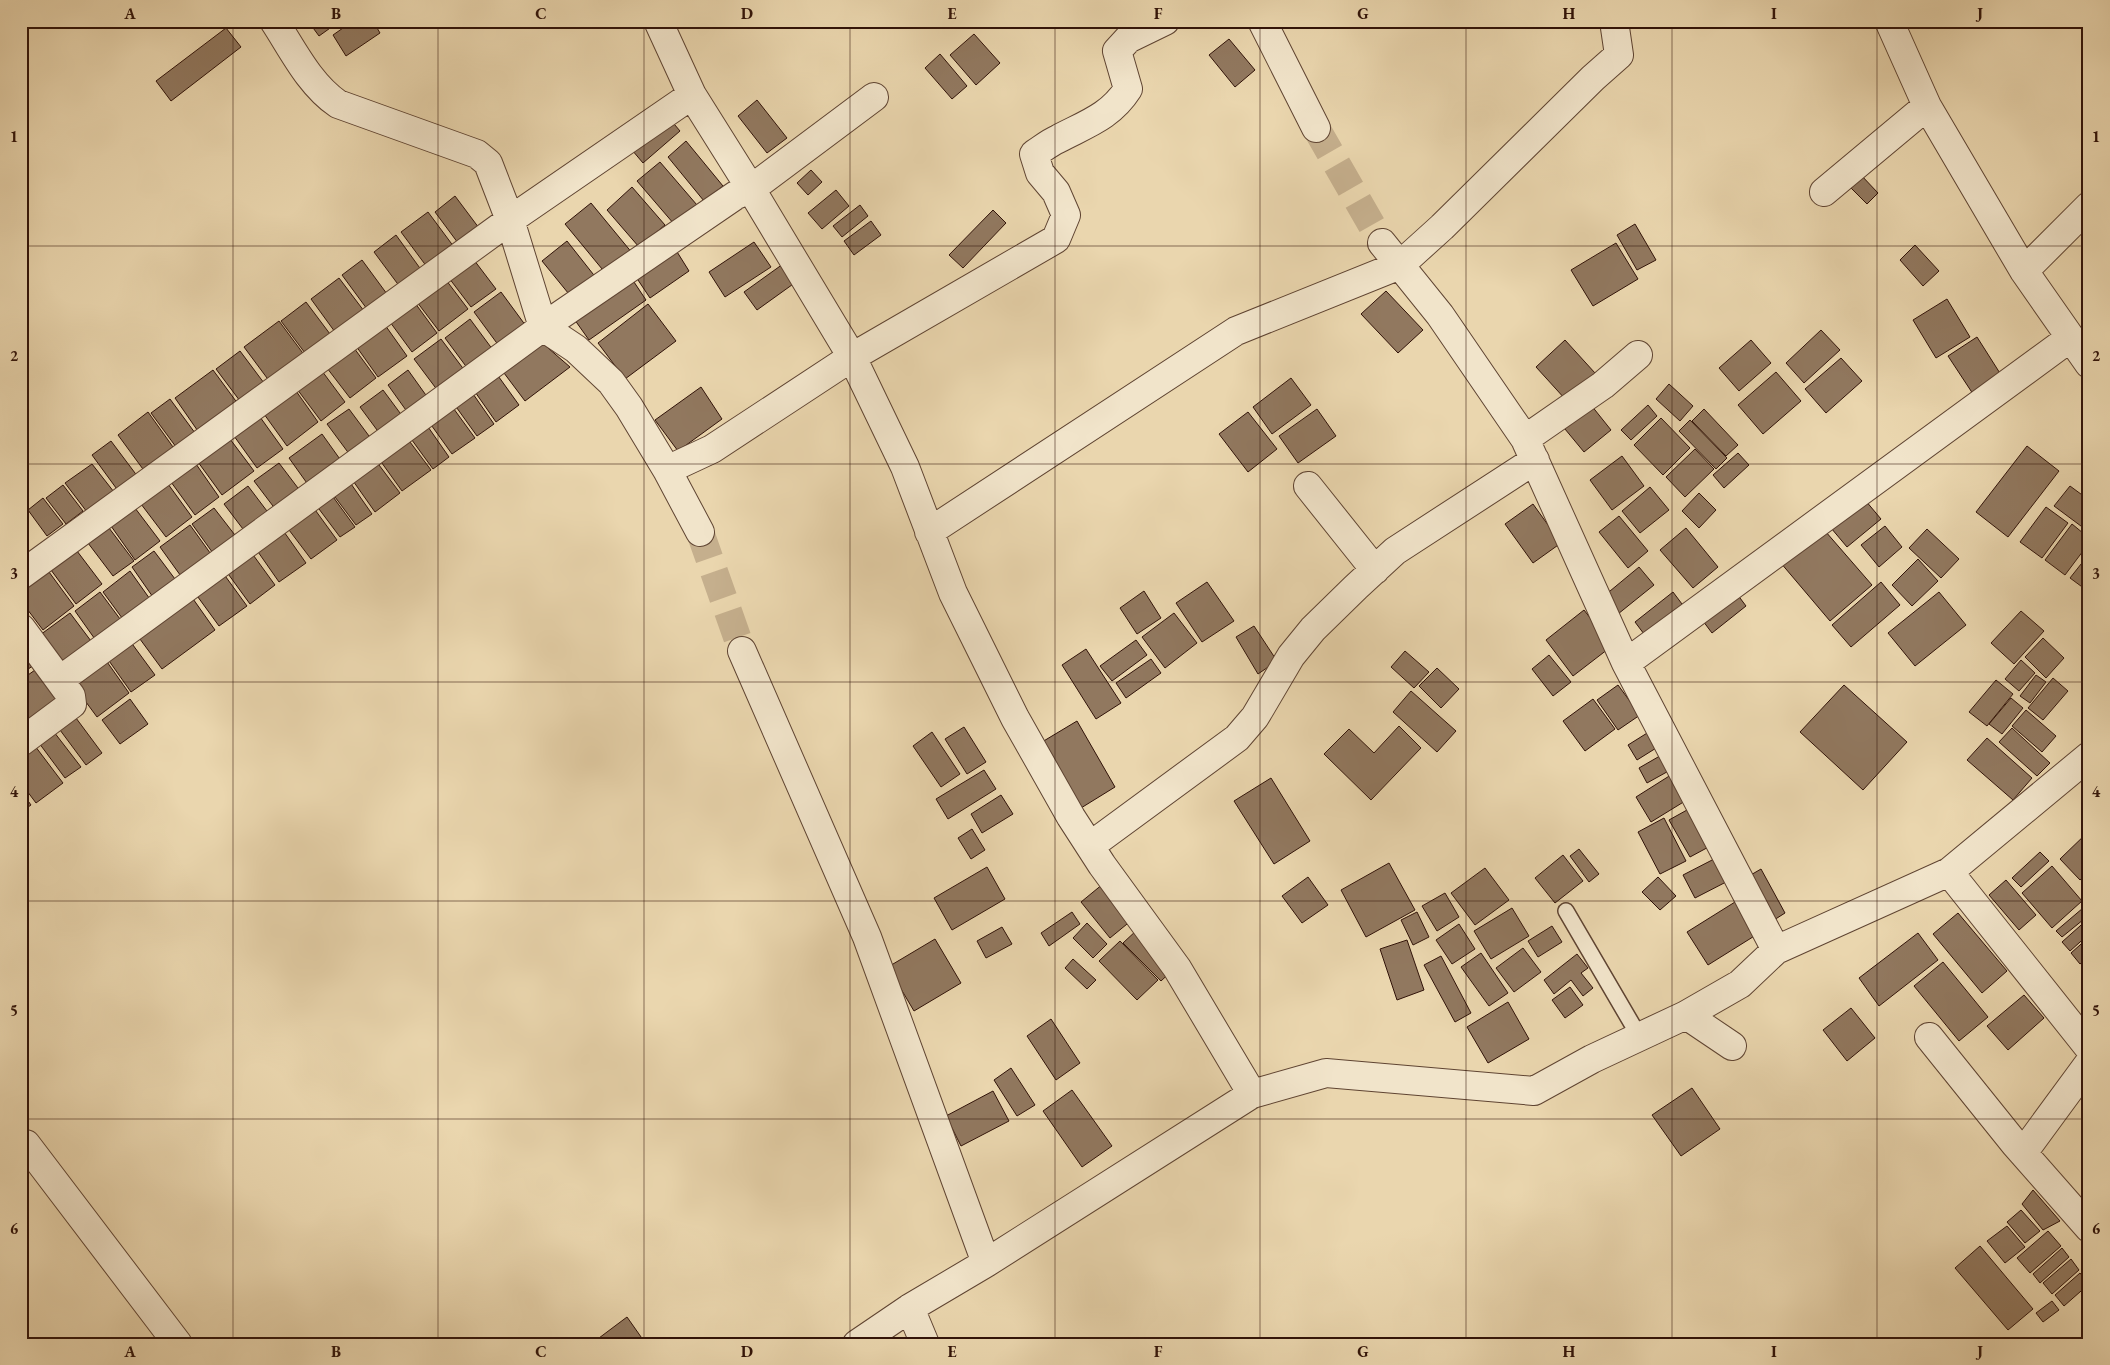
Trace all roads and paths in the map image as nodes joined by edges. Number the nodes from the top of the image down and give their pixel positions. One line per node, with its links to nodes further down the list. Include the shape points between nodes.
1 (274, 21): 14 (street, via 325,96 338,104 483,158 488,163)
2 (658, 21): 7 (street)
3 (1165, 21): 21 (street, via 1128,39 1117,52 1128,90 1119,104 1092,123 1034,154 1040,173 1056,192 1066,214 1056,239)
4 (1262, 21): 10 (street)
5 (1614, 21): 16 (street, via 1619,55)
6 (1889, 21): 9 (street)
7 (692, 95): 11 (street); 14 (street)
8 (874, 97): 11 (street)
9 (1927, 106): 12 (street); 17 (street)
10 (1316, 128)
11 (751, 189): 18 (street, via 736,195); 21 (street)
12 (1824, 192)
13 (2089, 206): 17 (street)
14 (510, 220): 18 (street); 29 (street)
15 (1382, 243): 16 (street)
16 (1400, 265): 23 (street, via 1440,315); 27 (street, via 1236,331)
17 (2024, 271): 19 (street)
18 (544, 327): 24 (street, via 576,349 611,382); 33 (street)
19 (2070, 338): 22 (street); 32 (street)
20 (1638, 355): 23 (street)
21 (852, 357): 24 (street, via 712,449); 27 (street, via 905,467)
22 (2089, 364)
23 (1530, 450): 28 (street, via 1395,551); 32 (street)
24 (667, 470): 26 (street)
25 (1308, 486): 28 (street)
26 (700, 532)
27 (929, 532): 36 (street, via 952,593 1016,718)
28 (1375, 570): 36 (street, via 1313,629 1291,656 1255,717 1237,738)
29 (21, 575)
30 (21, 628): 33 (street)
31 (742, 650): 50 (street, via 867,937)
32 (1626, 663): 39 (street)
33 (60, 680): 34 (street, via 71,696 72,704)
34 (21, 742)
35 (2089, 756): 37 (street)
36 (1090, 846): 46 (street, via 1177,968)
37 (1949, 872): 39 (street); 44 (street)
38 (1566, 911): 41 (lane)
39 (1776, 950): 40 (street, via 1740,984)
40 (1686, 1015): 41 (street); 43 (street)
41 (1639, 1036): 46 (street, via 1534,1091 1326,1073)
42 (1930, 1037): 48 (street)
43 (1732, 1046)
44 (2089, 1048)
45 (2089, 1063): 48 (street)
46 (1252, 1094): 50 (street)
47 (26, 1144): 52 (street)
48 (2023, 1153): 49 (street)
49 (2089, 1228)
50 (986, 1263): 51 (street)
51 (910, 1308): 53 (street); 54 (street)
52 (178, 1344)
53 (858, 1344)
54 (925, 1344)

